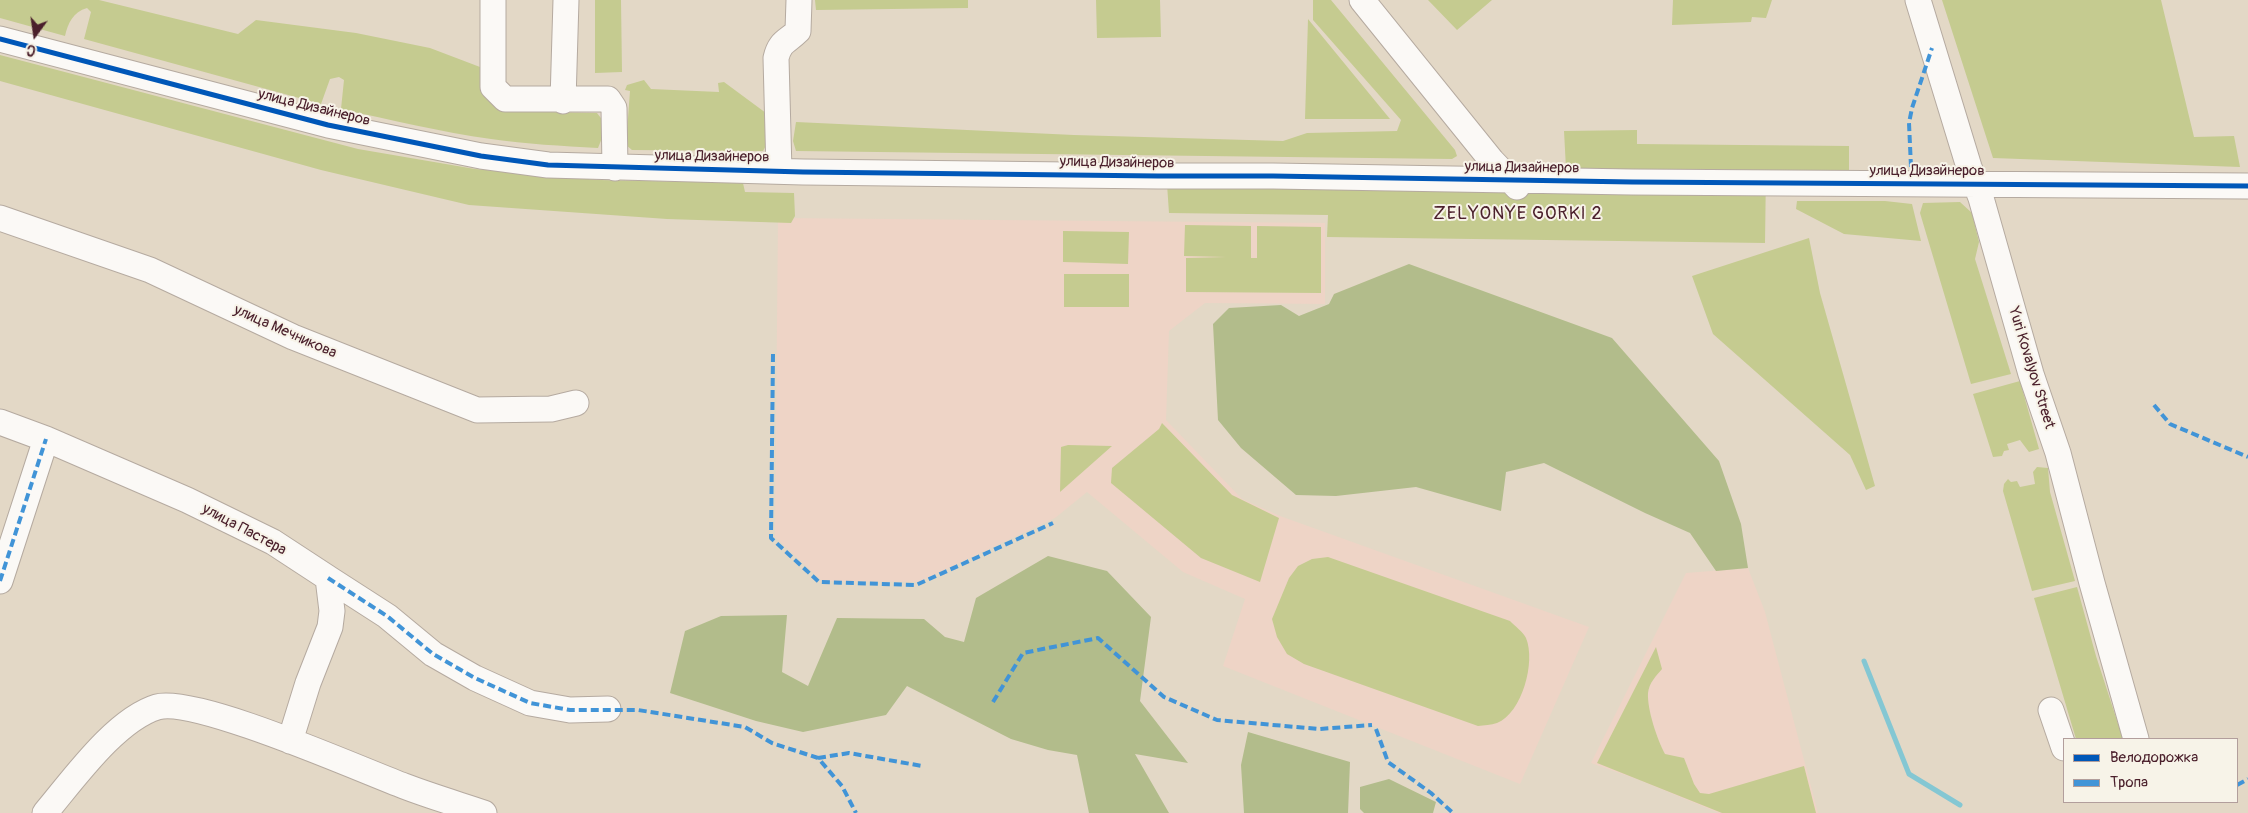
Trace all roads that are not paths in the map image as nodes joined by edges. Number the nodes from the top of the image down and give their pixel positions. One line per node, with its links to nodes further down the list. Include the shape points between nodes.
1 (493, 0): 7 (street, via 493,87 505,100)
2 (566, 0): 7 (street)
3 (799, 0): 9 (street, via 798,31 783,41 776,58)
4 (1362, 0): 12 (street, via 1492,161)
5 (1918, 0): 10 (street, Yuri Kovalyov Street)
6 (0, 39): 8 (street, улица Дизайнеров, via 328,126 407,143 548,165)
7 (563, 101): 8 (street, via 608,99 614,108)
8 (615, 168): 9 (street, улица Дизайнеров)
9 (779, 171): 12 (street, улица Дизайнеров, via 1272,176)
10 (1975, 184): 11 (street, улица Дизайнеров); 12 (street, улица Дизайнеров); 21 (street, Yuri Kovalyov Street, via 2031,374 2058,453)
11 (2247, 187)
12 (1518, 188)
13 (0, 218): 14 (street, улица Мечникова, via 150,270 293,337 477,410 551,409)
14 (576, 403)
15 (0, 422): 16 (street, улица Пастера)
16 (46, 439): 17 (street, улица Пастера, via 187,500 256,534); 18 (street)
17 (328, 578): 19 (street, улица Пастера, via 387,616 433,654 475,678 530,703 570,710); 22 (street, via 332,611 330,627)
18 (0, 581)
19 (608, 709)
20 (2051, 710): 23 (street)
21 (2136, 738)
22 (290, 741): 24 (street, via 182,707 158,707 132,718 115,733); 25 (street, via 406,787)
23 (2063, 745)
24 (45, 813)
25 (484, 813)

